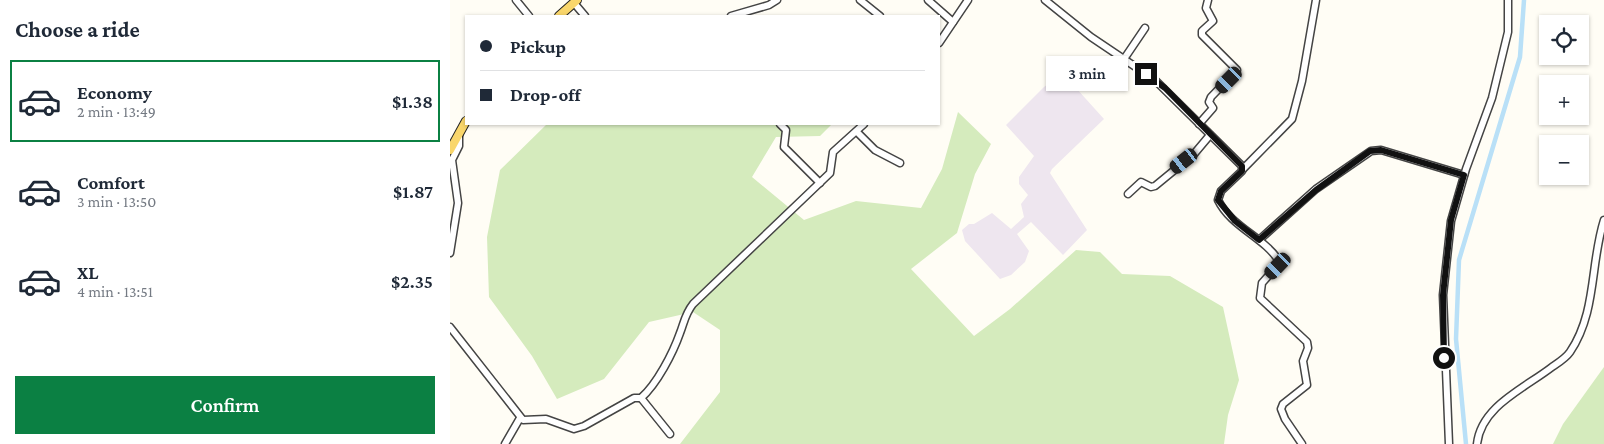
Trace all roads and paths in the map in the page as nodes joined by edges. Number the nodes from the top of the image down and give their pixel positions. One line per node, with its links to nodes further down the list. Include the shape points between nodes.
1 (516, 0): 11 (street)
2 (777, 0): 14 (street)
3 (860, 0): 15 (street)
4 (928, 0): 16 (street)
5 (968, 0): 16 (street)
6 (1045, 0): 19 (street)
7 (1208, 0): 21 (street, via 1206,8 1212,22 1202,35 1237,70 1211,97 1212,111)
8 (1316, 0): 29 (street, via 1292,119)
9 (1508, 0): 30 (street, via 1508,32 1492,98)
10 (575, 2): 12 (main road); 13 (street)
11 (528, 15)
12 (560, 15)
13 (584, 15)
14 (735, 15)
15 (879, 15)
16 (952, 22): 18 (street)
17 (1145, 28): 19 (street)
18 (940, 41)
19 (1124, 59): 21 (street, via 1155,80)
20 (465, 123): 25 (main road)
21 (1199, 124): 26 (street)
22 (781, 125): 31 (street, via 786,130 784,147)
23 (863, 125): 24 (street)
24 (857, 132): 28 (street, via 875,150); 31 (street, via 833,152 830,173)
25 (459, 134): 27 (main road); 35 (street, via 459,146 452,160 458,203)
26 (1210, 135): 29 (street); 32 (street, via 1194,154 1156,186 1142,182)
27 (450, 150)
28 (900, 163)
29 (1243, 169): 34 (street, via 1221,191 1218,200 1235,221)
30 (1464, 175): 34 (street, via 1381,150 1370,151 1316,190); 42 (street, via 1451,220 1443,295)
31 (820, 183): 37 (street, via 693,304 682,322 668,362)
32 (1128, 194)
33 (1604, 220): 43 (street, via 1594,261 1591,304 1570,353 1498,406 1483,423)
34 (1259, 240): 41 (street, via 1279,264 1262,283 1260,298 1307,342 1303,361 1307,385 1281,409)
35 (450, 253)
36 (450, 327): 38 (street)
37 (641, 398): 38 (street, via 634,398 574,429 550,420); 39 (street)
38 (520, 418): 40 (street)
39 (670, 434)
40 (505, 444)
41 (1302, 444)
42 (1448, 444)
43 (1477, 444)

